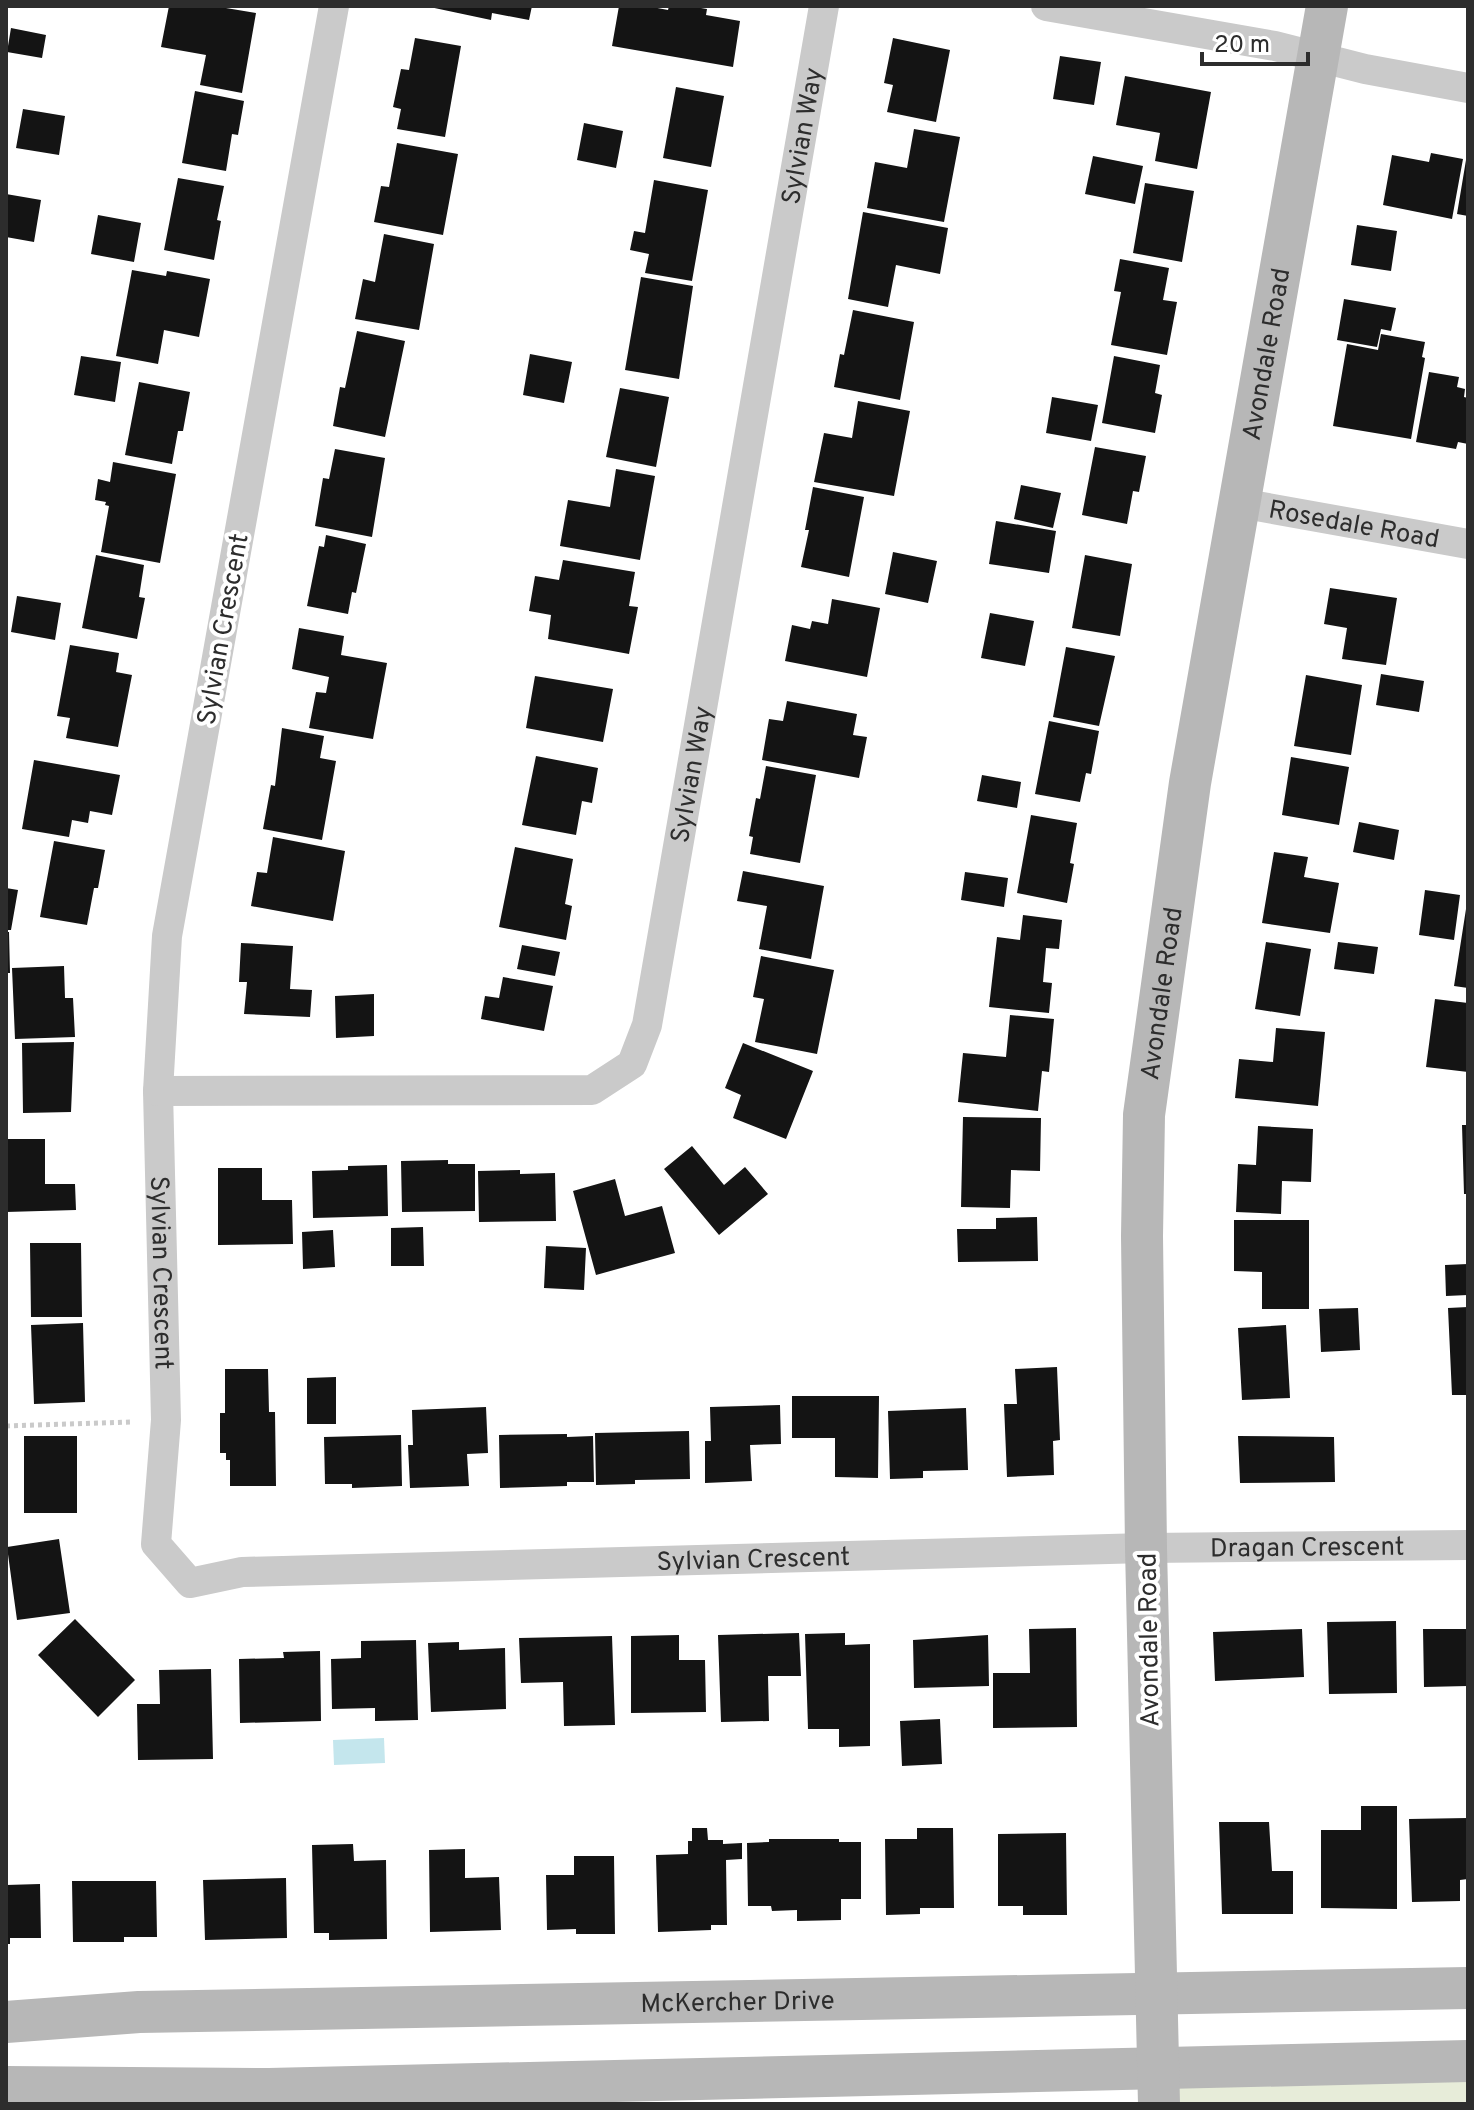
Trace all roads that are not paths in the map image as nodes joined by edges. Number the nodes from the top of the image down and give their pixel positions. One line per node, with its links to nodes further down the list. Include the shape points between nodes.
1 (334, 6): 9 (street, Sylvian Crescent, via 167,936)
2 (824, 6): 9 (street, Sylvian Way, via 647,1025 632,1064 592,1090)
3 (1046, 6): 5 (street)
4 (1327, 6): 5 (main road, Avondale Road)
5 (1318, 55): 6 (street); 7 (main road, Avondale Road)
6 (1468, 88)
7 (1240, 503): 8 (street, Rosedale Road); 11 (main road, Avondale Road, via 1190,783 1144,1115)
8 (1468, 544)
9 (158, 1091): 11 (street, Sylvian Crescent, via 166,1420 156,1544 190,1583 242,1572)
10 (1468, 1545): 11 (street, Dragan Crescent)
11 (1146, 1548): 13 (main road, Avondale Road)
12 (1468, 1988): 13 (main road, McKercher Drive)
13 (1157, 1992): 14 (main road, McKercher Drive, via 139,2012); 16 (main road, Avondale Road)
14 (6, 2022)
15 (1468, 2061): 16 (main road)
16 (1159, 2086): 17 (main road)
17 (6, 2087)

